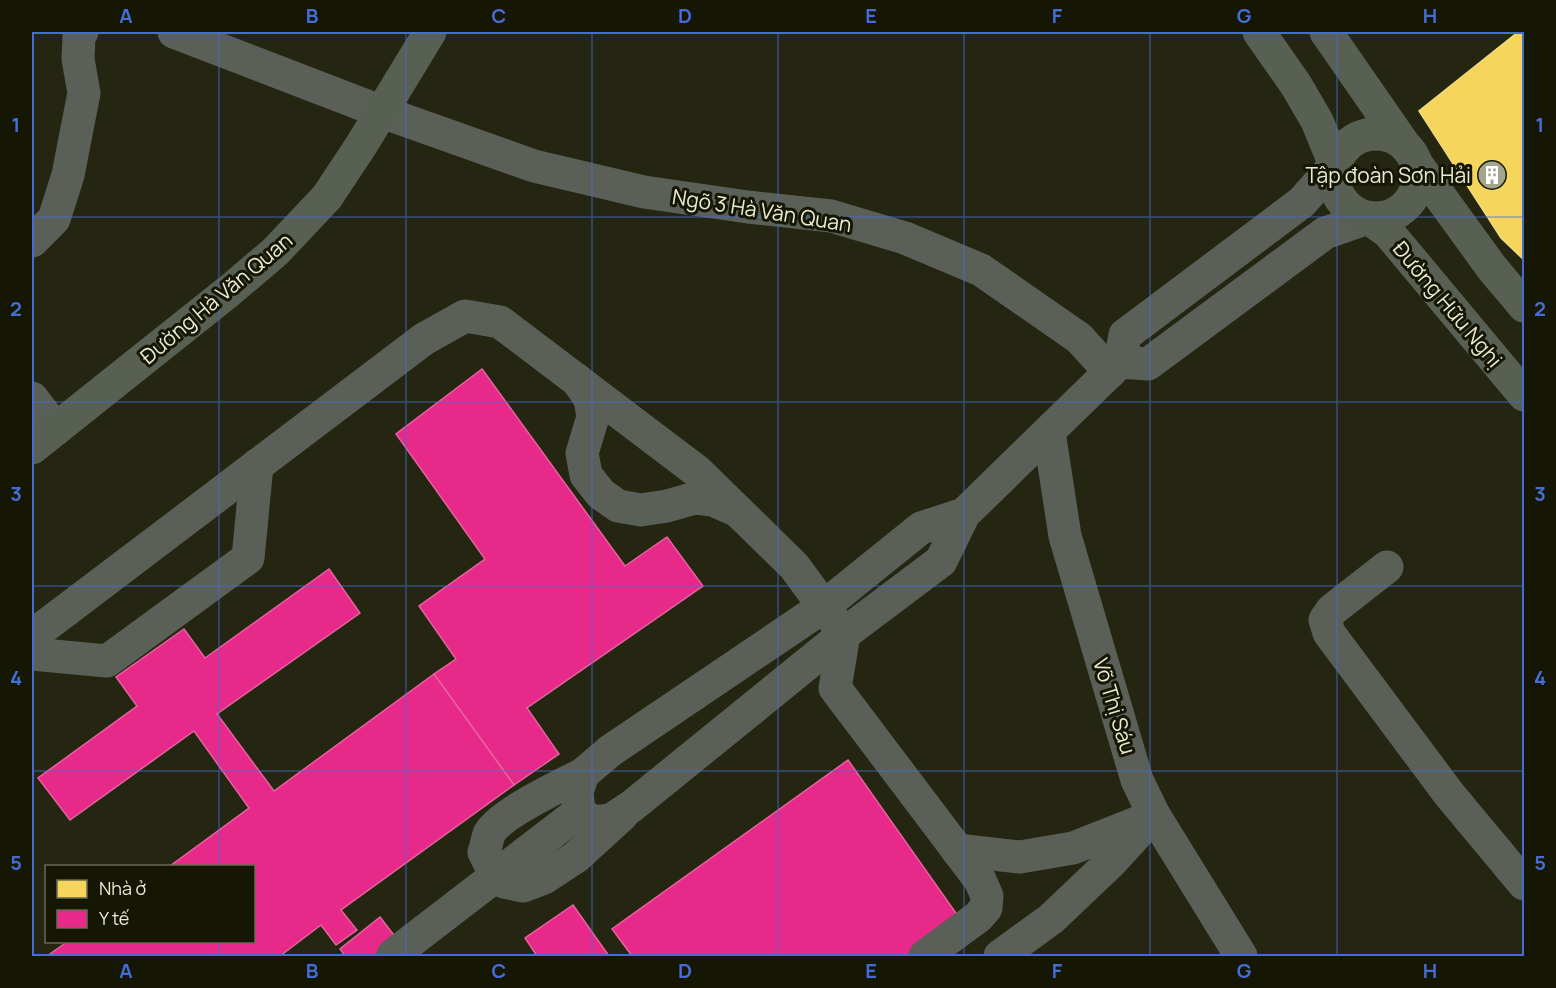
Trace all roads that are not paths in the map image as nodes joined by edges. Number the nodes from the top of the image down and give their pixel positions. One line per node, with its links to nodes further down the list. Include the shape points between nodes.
1 (82, 32): 10 (street, via 78,59 84,93 68,175 54,219)
2 (174, 32): 6 (street, Ngõ 3 Hà Văn Quan)
3 (430, 32): 6 (main road, Đường Hà Văn Quan)
4 (1259, 32): 8 (main road, via 1317,121)
5 (1326, 32): 7 (main road)
6 (382, 112): 12 (street, Ngõ 3 Hà Văn Quan, via 534,166 644,192 831,216 905,238 981,270); 17 (main road, Đường Hà Văn Quan, via 327,197 275,252)
7 (1410, 154): 8 (main road, via 1391,136 1363,135 1345,147); 9 (main road, via 1419,181 1415,194 1395,214); 11 (main road)
8 (1335, 165): 9 (main road, via 1337,193 1355,213); 12 (street, via 1302,202 1125,335)
9 (1368, 218): 12 (street, via 1325,233 1148,364); 14 (main road, Đường Hữu Nghị, via 1388,232)
10 (32, 241)
11 (1524, 306)
12 (1115, 367): 16 (street)
13 (577, 380): 18 (street, via 500,322 465,316 424,339); 19 (street, via 699,472); 19 (street, via 590,399 593,417 582,453 586,475 602,494 618,506 641,510 695,498)
14 (1524, 394)
15 (32, 398): 17 (street)
16 (1049, 432): 20 (street); 29 (street, Võ Thị Sáu, via 1065,536 1137,780)
17 (44, 438)
18 (258, 465): 24 (street); 25 (street, via 248,558 107,661)
19 (738, 510): 22 (street, via 794,566)
20 (964, 514): 22 (street, via 921,528); 23 (street, via 942,561)
21 (1388, 567): 32 (street, via 1332,610 1326,620 1329,633 1449,794)
22 (823, 607): 23 (street); 26 (street, via 610,751)
23 (844, 634): 27 (street); 30 (street, via 836,688)
24 (32, 636)
25 (32, 654)
26 (583, 774): 28 (street, via 576,792); 31 (street, via 507,816 490,833 484,852)
27 (632, 806): 28 (street, via 611,820 593,822); 31 (street, via 576,857 544,878 522,886)
28 (579, 812): 31 (street)
29 (1154, 815): 30 (street, via 1073,848 1020,857); 35 (street, via 1051,919); 36 (street, Võ Thị Sáu)
30 (957, 850): 34 (street, via 980,880 987,896 986,908)
31 (496, 876): 33 (street)
32 (1524, 884)
33 (393, 955)
34 (925, 957)
35 (1000, 957)
36 (1241, 957)

